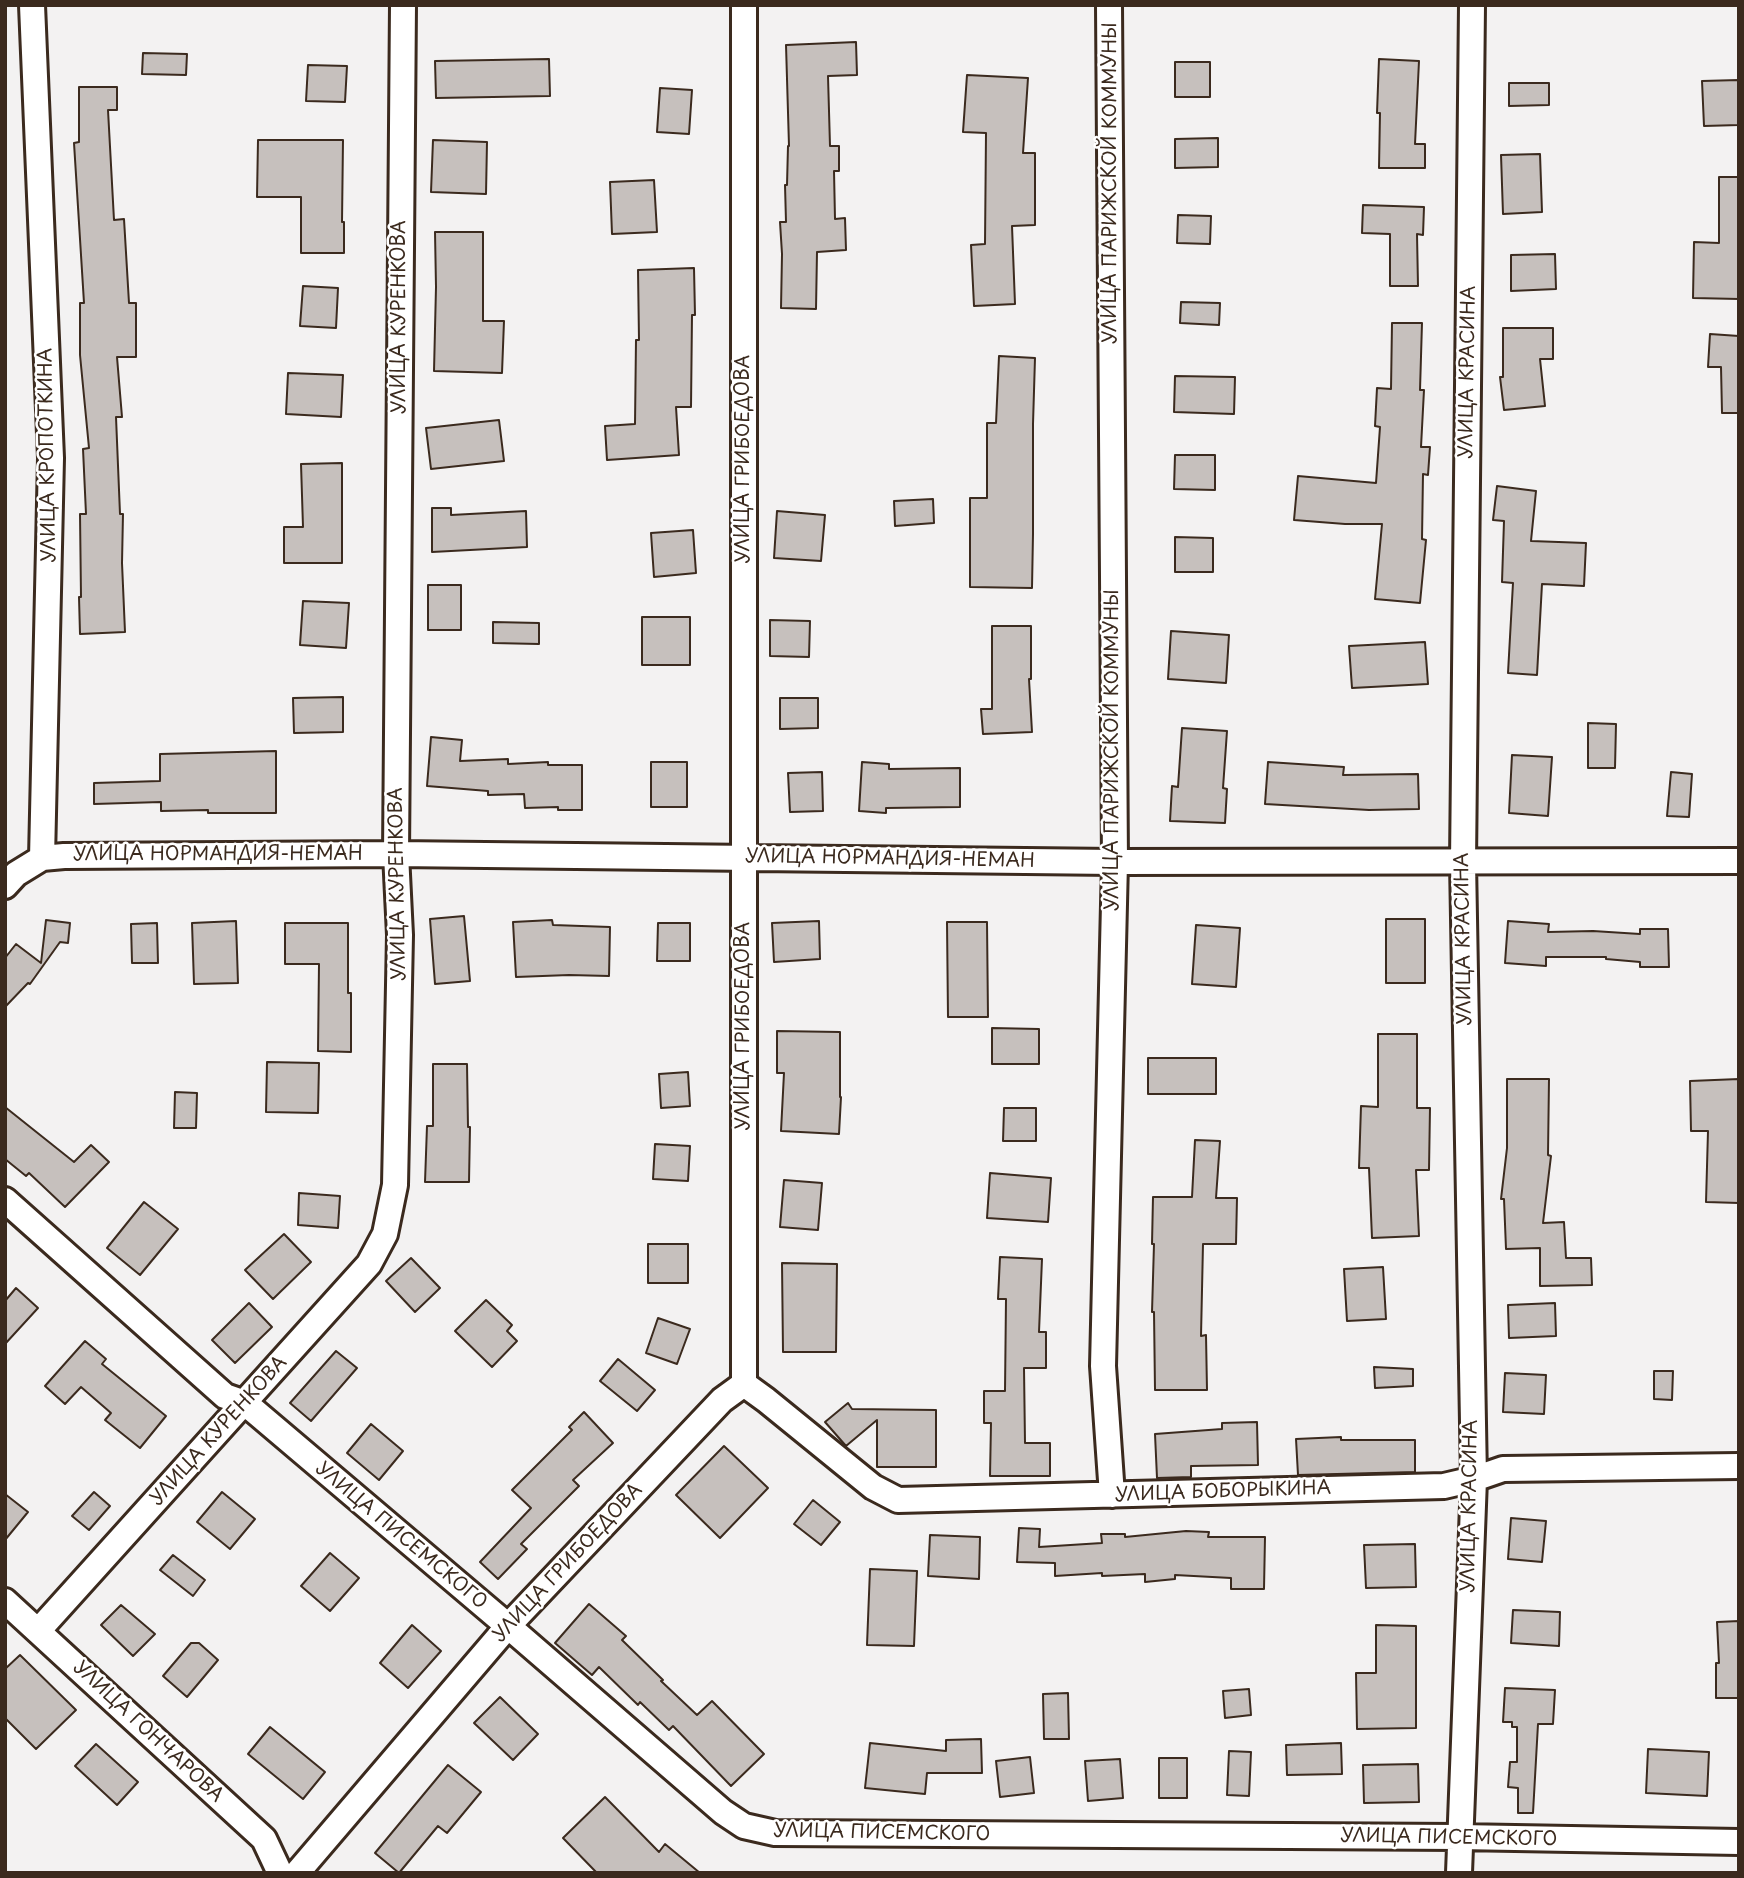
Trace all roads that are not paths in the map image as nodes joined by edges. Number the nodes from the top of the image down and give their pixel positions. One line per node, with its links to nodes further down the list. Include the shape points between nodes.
1 (32, 5): 8 (street, УЛИЦА КРОПОТКИНА, via 51,458)
2 (403, 5): 6 (street, УЛИЦА КУРЕНКОВА)
3 (744, 5): 7 (street, УЛИЦА ГРИБОЕДОВА)
4 (1109, 5): 10 (street, УЛИЦА ПАРИЖСКОЙ КОММУНЫ)
5 (1472, 5): 11 (street, УЛИЦА КРАСИНА)
6 (396, 853): 7 (street, УЛИЦА НОРМАНДИЯ-НЕМАН); 8 (street, УЛИЦА НОРМАНДИЯ-НЕМАН); 15 (street, УЛИЦА КУРЕНКОВА, via 400,935 395,1185 385,1234 369,1264)
7 (745, 857): 10 (street, УЛИЦА НОРМАНДИЯ-НЕМАН); 14 (street, УЛИЦА ГРИБОЕДОВА)
8 (42, 858): 12 (street)
9 (1739, 861): 11 (street, УЛИЦА НОРМАНДИЯ-НЕМАН)
10 (1115, 862): 11 (street, УЛИЦА НОРМАНДИЯ-НЕМАН); 18 (street, УЛИЦА ПАРИЖСКОЙ КОММУНЫ, via 1103,1366)
11 (1463, 862): 17 (street, УЛИЦА КРАСИНА)
12 (9, 873)
13 (5, 1199): 15 (street, УЛИЦА ПИСЕМСКОГО, via 225,1396)
14 (744, 1384): 18 (street, УЛИЦА БОБОРЫКИНА, via 873,1487 898,1500); 20 (street, УЛИЦА ГРИБОЕДОВА, via 722,1400)
15 (245, 1403): 20 (street, УЛИЦА ПИСЕМСКОГО); 21 (street, УЛИЦА КУРЕНКОВА)
16 (1739, 1466): 17 (street, УЛИЦА БОБОРЫКИНА, via 1503,1469)
17 (1474, 1479): 18 (street, УЛИЦА БОБОРЫКИНА, via 1444,1486); 22 (street, УЛИЦА КРАСИНА)
18 (1112, 1495)
19 (5, 1601): 21 (street, УЛИЦА ГОНЧАРОВА)
20 (508, 1626): 22 (street, УЛИЦА ПИСЕМСКОГО, via 723,1812 744,1826 775,1833); 25 (street, УЛИЦА ГРИБОЕДОВА)
21 (38, 1631): 24 (street, УЛИЦА ГОНЧАРОВА, via 264,1839)
22 (1459, 1837): 23 (street, УЛИЦА ПИСЕМСКОГО); 26 (street, УЛИЦА КРАСИНА)
23 (1739, 1842)
24 (280, 1873)
25 (298, 1873)
26 (1459, 1873)

